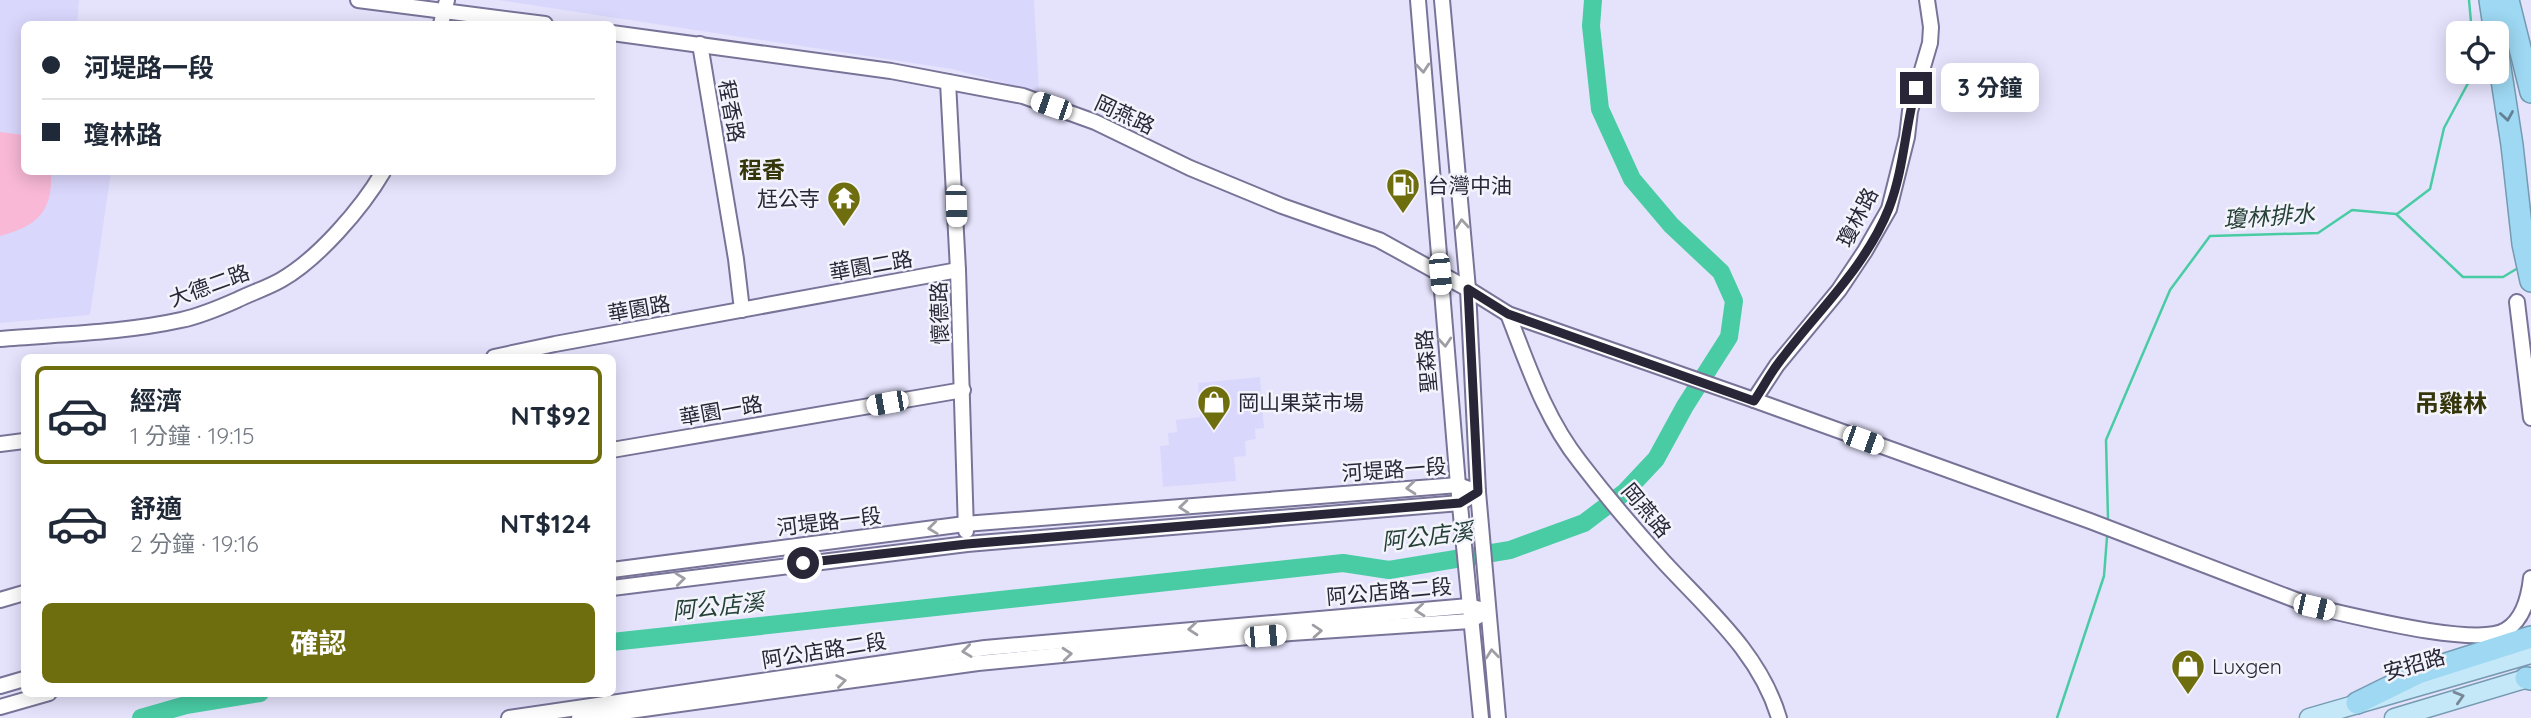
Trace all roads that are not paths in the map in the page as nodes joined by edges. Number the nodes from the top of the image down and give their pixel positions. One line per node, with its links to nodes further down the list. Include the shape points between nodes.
1 (358, 0): 7 (street)
2 (1418, 0): 17 (street, 聖森路, one-way to 17)
3 (1442, 0): 19 (street, one-way to 3)
4 (1927, 0): 27 (street, 瓊林路, via 1930,43 1889,209 1839,290 1777,365)
5 (2490, 0): 9 (highway)
6 (2508, 0): 14 (highway)
7 (444, 12): 8 (street)
8 (520, 21)
9 (2493, 21)
10 (616, 34): 11 (street, 岡燕路)
11 (700, 44): 12 (street, 岡燕路); 22 (street, 程香路)
12 (948, 82): 16 (street, 懷德路); 17 (street, 岡燕路, via 1023,96 1095,122 1224,182 1380,240)
13 (2503, 84): 18 (highway, one-way to 18)
14 (2531, 92)
15 (381, 175): 24 (street, 大德二路, via 332,239 292,272 218,308 183,320)
16 (958, 270): 20 (street, 華園二路); 26 (street, 懷德路)
17 (1440, 274): 19 (street, 岡燕路); 32 (street, 聖森路, one-way to 32)
18 (2531, 281)
19 (1468, 289): 23 (street, 岡燕路); 33 (street)
20 (791, 300): 22 (street, 華園路)
21 (2517, 302): 28 (street)
22 (742, 310): 25 (street, 華園路)
23 (1508, 314): 27 (street, 岡燕路); 56 (street, 岡燕路, via 1556,430 1631,524 1742,645)
24 (0, 339)
25 (510, 354)
26 (963, 390): 31 (street, 華園一路); 35 (street, 懷德路)
27 (1754, 401): 38 (street, via 2314,607 2483,636 2506,630 2520,616)
28 (2531, 418)
29 (21, 441): 30 (street)
30 (0, 444)
31 (616, 449)
32 (1458, 485): 33 (street, 河堤路一段); 34 (street, 聖森路); 35 (street, 河堤路一段, one-way to 35)
33 (1478, 492): 34 (street, 河堤路一段); 43 (street)
34 (1460, 509): 36 (street, 河堤路一段); 42 (street, 聖森路)
35 (965, 524): 36 (street, 懷德路); 37 (street, 河堤路一段, one-way to 37)
36 (967, 544): 39 (street, 河堤路一段, one-way to 36)
37 (616, 569)
38 (2531, 578)
39 (616, 587)
40 (21, 594): 41 (street)
41 (0, 600)
42 (1469, 606): 43 (street, 阿公店路二段); 52 (street, 阿公店路二段, one-way to 52, via 985,648); 53 (street, 阿公店路二段, one-way to 42, via 978,663 1291,633); 54 (street, 聖森路)
43 (1487, 611): 55 (street, one-way to 43)
44 (2531, 637): 50 (highway, via 2418,673)
45 (2531, 654): 50 (main road, 安招路)
46 (2530, 678): 58 (main road, one-way to 46)
47 (21, 680): 48 (street)
48 (0, 686)
49 (33, 697): 51 (street)
50 (2357, 703): 57 (main road, 安招路)
51 (0, 706)
52 (509, 718)
53 (579, 718)
54 (1481, 718)
55 (1498, 718)
56 (1779, 718)
57 (2309, 718)
58 (2394, 718)

